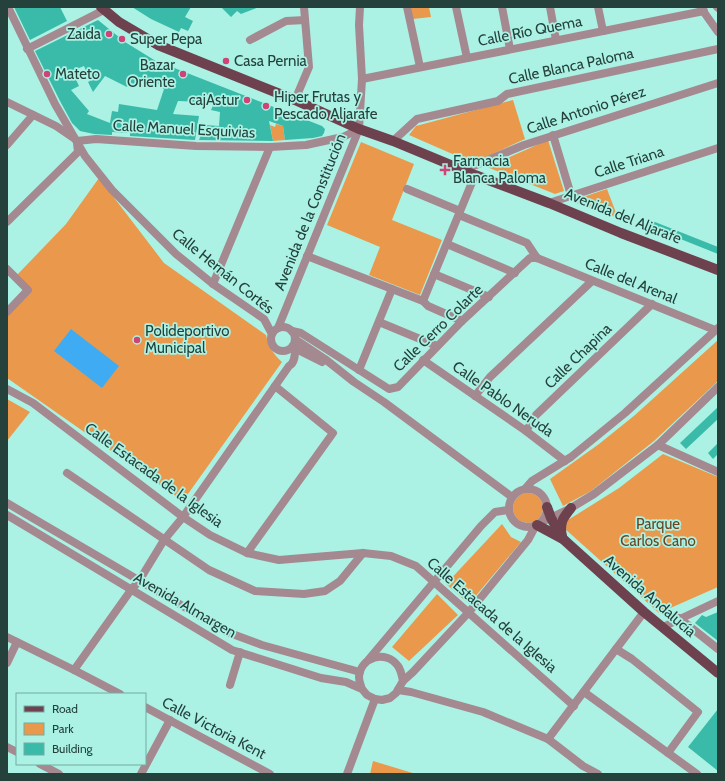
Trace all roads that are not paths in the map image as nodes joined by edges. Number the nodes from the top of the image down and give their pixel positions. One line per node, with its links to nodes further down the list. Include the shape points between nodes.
1 (8, 7): 16 (street, Calle Hernán Cortés)
2 (304, 7): 11 (street)
3 (360, 7): 21 (street, Avenida de la Constitución)
4 (407, 7): 20 (street)
5 (456, 7): 19 (street)
6 (502, 7): 17 (street)
7 (550, 7): 15 (street)
8 (598, 7): 12 (street)
9 (107, 9): 16 (street); 23 (main road, Avenida del Aljarafe, via 119,22 158,45)
10 (702, 9): 12 (street, Calle Río Quema); 13 (street)
11 (305, 20): 14 (street, via 286,21); 23 (street, via 308,67)
12 (603, 31): 15 (street, Calle Río Quema)
13 (718, 32)
14 (250, 40)
15 (556, 40): 17 (street, Calle Río Quema)
16 (27, 49): 28 (street, Calle Hernán Cortés)
17 (510, 49): 19 (street, Calle Río Quema)
18 (718, 49): 29 (street, Calle Blanca Paloma, via 507,94 498,100 417,119)
19 (467, 58): 20 (street, Calle Río Quema)
20 (420, 67): 21 (street, Calle Río Quema)
21 (362, 79): 26 (street, Avenida de la Constitución)
22 (718, 83): 27 (street, Calle Antonio Pérez)
23 (295, 100): 26 (main road, Avenida del Aljarafe)
24 (7, 102): 25 (street)
25 (33, 116): 28 (street, via 56,126); 30 (street)
26 (359, 129): 29 (main road, Avenida del Aljarafe); 31 (street, Calle Manuel Esquivias, via 343,137 306,145); 41 (street, Avenida de la Constitución)
27 (552, 135): 33 (street, Calle Antonio Pérez); 36 (street)
28 (77, 141): 31 (street, Calle Manuel Esquivias); 39 (street, via 78,152); 48 (street, Calle Hernán Cortés, via 85,156 112,190 176,254)
29 (393, 141): 33 (main road, Avenida del Aljarafe)
30 (7, 145)
31 (270, 147): 48 (street)
32 (718, 148): 36 (street, Calle Triana)
33 (464, 170): 34 (main road, Avenida del Aljarafe)
34 (475, 175): 37 (main road, Avenida del Aljarafe); 38 (street)
35 (407, 189): 38 (street)
36 (571, 195): 37 (street, Calle Triana)
37 (549, 202): 44 (main road, Avenida del Aljarafe)
38 (460, 213): 40 (street); 42 (street, via 528,244)
39 (7, 222)
40 (447, 244): 45 (street); 46 (street)
41 (307, 256): 49 (street); 57 (street, Avenida de la Constitución)
42 (537, 258): 45 (street, Calle Cerro Colarte, via 530,258); 47 (street, Calle del Arenal)
43 (7, 269): 53 (street, via 28,290)
44 (718, 270)
45 (515, 273): 50 (street, Calle Cerro Colarte)
46 (434, 274): 50 (street); 51 (street)
47 (592, 281): 52 (street, Calle del Arenal); 65 (street, via 490,377)
48 (213, 284): 57 (street, Calle Hernán Cortés, via 264,319)
49 (392, 289): 51 (street); 55 (street)
50 (489, 297): 54 (street, Calle Cerro Colarte)
51 (423, 301): 54 (street, via 428,306)
52 (652, 304): 56 (street, Calle del Arenal); 66 (street, Calle Chapina, via 536,415)
53 (7, 312)
54 (462, 321): 59 (street, Calle Cerro Colarte)
55 (379, 322): 59 (street); 61 (street)
56 (716, 329): 68 (street, via 625,413)
57 (275, 331): 58 (street, via 285,327); 58 (street, via 271,337 273,346 280,351)
58 (292, 343): 61 (street, Calle Cerro Colarte, via 301,333); 62 (street, via 289,366); 72 (street, via 328,363 384,402)
59 (437, 346): 60 (street, Calle Cerro Colarte)
60 (424, 360): 61 (street, Calle Cerro Colarte, via 398,387 389,389); 65 (street, Calle Pablo Neruda)
61 (359, 370)
62 (275, 386): 78 (street); 83 (street, via 333,433)
63 (718, 387): 67 (street)
64 (7, 389): 78 (street, Calle Estacada de la Iglesia, via 32,403)
65 (475, 396): 66 (street, Calle Pablo Neruda)
66 (526, 430): 68 (street, Calle Pablo Neruda)
67 (658, 445): 69 (street); 75 (street, via 594,494)
68 (565, 461): 71 (street, via 532,481)
69 (718, 472)
70 (67, 473): 82 (street)
71 (525, 489): 72 (street); 74 (street, via 538,491 546,501)
72 (512, 497): 76 (street)
73 (7, 503): 85 (street, Avenida Almargen)
74 (547, 507): 79 (main road); 80 (street, via 545,517)
75 (571, 508): 79 (street); 81 (main road, via 561,520)
76 (508, 510): 80 (street, via 513,521 519,525); 86 (street, via 495,512)
77 (7, 515): 87 (street, Avenida Almargen)
78 (183, 517): 82 (street); 83 (street, Calle Estacada de la Iglesia, via 210,535)
79 (551, 518): 80 (street); 81 (main road)
80 (538, 525): 81 (main road); 89 (street)
81 (563, 539): 90 (main road, Avenida Andalucía)
82 (164, 540): 84 (street, via 209,570 255,591 304,594 325,591 340,581); 85 (street)
83 (247, 553): 84 (street, Calle Estacada de la Iglesia, via 279,560)
84 (363, 553): 86 (street, Calle Estacada de la Iglesia, via 391,556 416,566)
85 (139, 581): 87 (street); 101 (street, Avenida Almargen, via 227,632 262,645)
86 (434, 581): 89 (street, Calle Estacada de la Iglesia); 98 (street)
87 (131, 590): 97 (street, Avenida Almargen, via 232,650); 100 (street)
88 (718, 601): 91 (street)
89 (468, 612): 103 (street); 110 (street, Calle Estacada de la Iglesia)
90 (644, 612): 92 (main road, Avenida Andalucía); 95 (street)
91 (679, 618): 92 (street); 96 (street)
92 (662, 627): 102 (main road, Avenida Andalucía)
93 (7, 637): 94 (street)
94 (17, 642): 99 (street); 100 (street)
95 (616, 649): 107 (street); 116 (street, via 698,712)
96 (718, 649)
97 (240, 652): 104 (street); 105 (street, Avenida Almargen, via 321,678 346,682)
98 (367, 660): 101 (street); 103 (street, via 378,656 392,660 399,668)
99 (7, 663)
100 (74, 670): 108 (street)
101 (360, 672): 105 (street)
102 (718, 673)
103 (403, 681): 106 (street)
104 (230, 685)
105 (362, 690): 109 (street)
106 (398, 690): 109 (street, via 390,698); 113 (street, via 483,712)
107 (584, 692): 110 (street); 116 (street)
108 (118, 693)
109 (375, 699): 123 (street)
110 (574, 706): 113 (street)
111 (146, 708): 112 (street, Calle Victoria Kent)
112 (170, 720): 119 (street); 122 (street, Calle Victoria Kent)
113 (548, 739): 124 (street, via 583,766)
114 (7, 747): 115 (street)
115 (16, 752)
116 (668, 753): 125 (street)
117 (42, 765): 120 (street)
118 (146, 765): 121 (street)
119 (146, 765)
120 (59, 774)
121 (141, 774)
122 (270, 774)
123 (347, 774)
124 (598, 774)
125 (697, 774)

